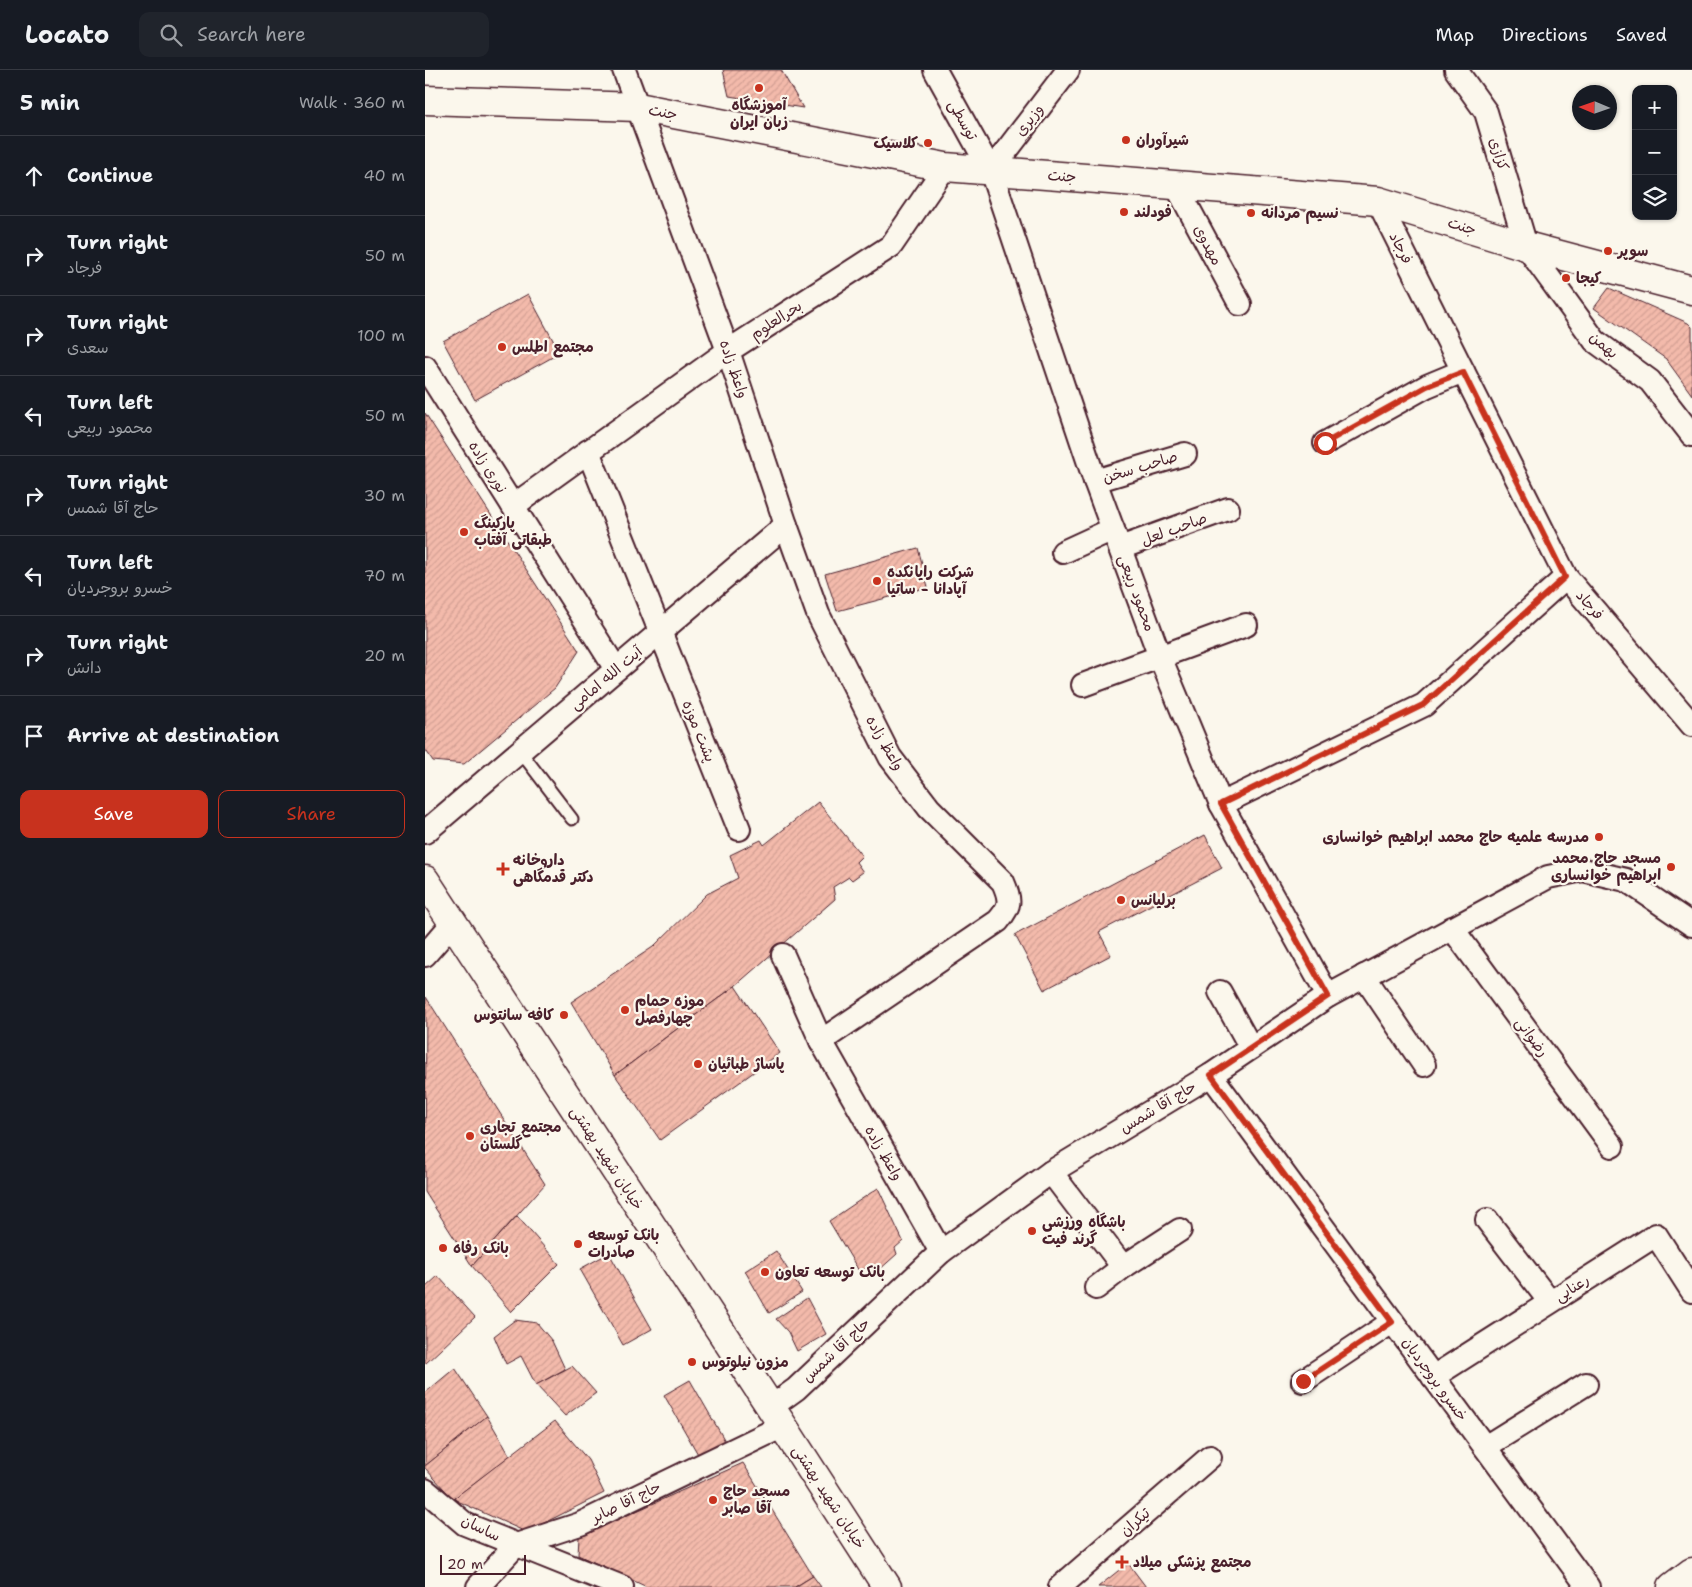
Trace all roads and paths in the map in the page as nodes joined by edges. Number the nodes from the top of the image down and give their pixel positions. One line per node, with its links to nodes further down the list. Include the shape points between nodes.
1 (624, 70): 6 (street, واعظ زاده)
2 (935, 70): 8 (street, توسطی)
3 (1068, 70): 8 (street, وزیری)
4 (1457, 70): 11 (street, کزازی, via 1486,112)
5 (425, 100): 6 (street, جنت)
6 (637, 107): 7 (street, جنت); 14 (street, واعظ زاده)
7 (945, 167): 8 (street, جنت); 14 (street, بحرالعلوم, via 891,246)
8 (991, 171): 9 (street, جنت); 21 (street, محمود ربیعی)
9 (1176, 185): 10 (street, جنت); 13 (street, مهدوی)
10 (1378, 201): 11 (street, جنت); 16 (street, فرجاد)
11 (1526, 246): 12 (street, جنت); 17 (street, بهمن, via 1595,341 1650,381)
12 (1692, 290)
13 (1240, 304)
14 (728, 351): 19 (street, بحرالعلوم); 24 (street, واعظ زاده)
15 (425, 367): 22 (street, نوری زاده)
16 (1463, 372): 18 (street, via 1427,386); 27 (street, فرجاد)
17 (1692, 436)
18 (1325, 443)
19 (588, 451): 22 (street, بحرالعلوم); 29 (street, پشت موزه)
20 (1185, 454): 21 (street, صاحب سخن)
21 (1095, 481): 25 (street, محمود ربیعی)
22 (513, 506): 31 (street, نوری زاده)
23 (1228, 510): 25 (street, صاحب لعل)
24 (786, 525): 29 (street, آیت الله امامی); 48 (street, واعظ زاده, via 818,614 890,757 929,808 1003,882 1009,896 1007,911 998,921)
25 (1117, 539): 26 (street, صاحب لعل); 30 (street, محمود ربیعی)
26 (1063, 552)
27 (1565, 577): 33 (street, فرجاد); 35 (street, via 1423,705)
28 (1246, 625): 30 (street)
29 (659, 633): 31 (street, آیت الله امامی); 37 (street, پشت موزه)
30 (1160, 657): 32 (street); 35 (street, محمود ربیعی)
31 (617, 669): 34 (street, آیت الله امامی)
32 (1083, 685)
33 (1692, 725)
34 (520, 751): 36 (lane); 38 (street, آیت الله امامی)
35 (1221, 804): 47 (street, محمود ربیعی)
36 (572, 819)
37 (739, 829)
38 (425, 832)
39 (425, 880): 40 (street, خیابان شهید بهشتی)
40 (453, 923): 43 (street); 65 (street, خیابان شهید بهشتی)
41 (1692, 925): 42 (street, حاج آقا شمس, via 1626,880 1583,870 1548,877)
42 (1453, 928): 45 (street, حاج آقا شمس); 52 (street, رضوانی)
43 (425, 955)
44 (783, 955): 48 (street)
45 (1364, 976): 47 (street, حاج آقا شمس); 50 (street)
46 (1220, 992): 49 (street)
47 (1328, 996): 49 (street, حاج آقا شمس)
48 (821, 1041): 56 (street, واعظ زاده)
49 (1251, 1048): 51 (street, حاج آقا شمس)
50 (1424, 1064)
51 (1211, 1075): 53 (street, حاج آقا شمس); 61 (street, خسرو بروجردیان)
52 (1611, 1146)
53 (1051, 1172): 56 (street, حاج آقا شمس); 57 (street)
54 (1487, 1220): 60 (street)
55 (1180, 1230): 57 (street)
56 (941, 1252): 65 (street, حاج آقا شمس, via 796,1389)
57 (1123, 1266): 58 (street)
58 (1096, 1288)
59 (1692, 1291): 60 (street, رعنایی, via 1656,1235)
60 (1550, 1302): 62 (street, رعنایی)
61 (1392, 1322): 62 (street, خسرو بروجردیان); 63 (street)
62 (1433, 1377): 66 (street, خسرو بروجردیان)
63 (1303, 1381)
64 (1587, 1384): 66 (street)
65 (777, 1416): 69 (street, حاج آقا صابر, via 580,1524); 73 (street, خیابان شهید بهشتی)
66 (1485, 1447): 75 (street, خسرو بروجردیان)
67 (1210, 1457): 74 (street, تیکران)
68 (425, 1490): 69 (street, ساسان, via 465,1524)
69 (516, 1545): 71 (street, حاج آقا صابر); 72 (street, ساسان)
70 (1692, 1572): 76 (street)
71 (478, 1587)
72 (622, 1587)
73 (887, 1587)
74 (1060, 1587)
75 (1587, 1587)
76 (1672, 1587)

